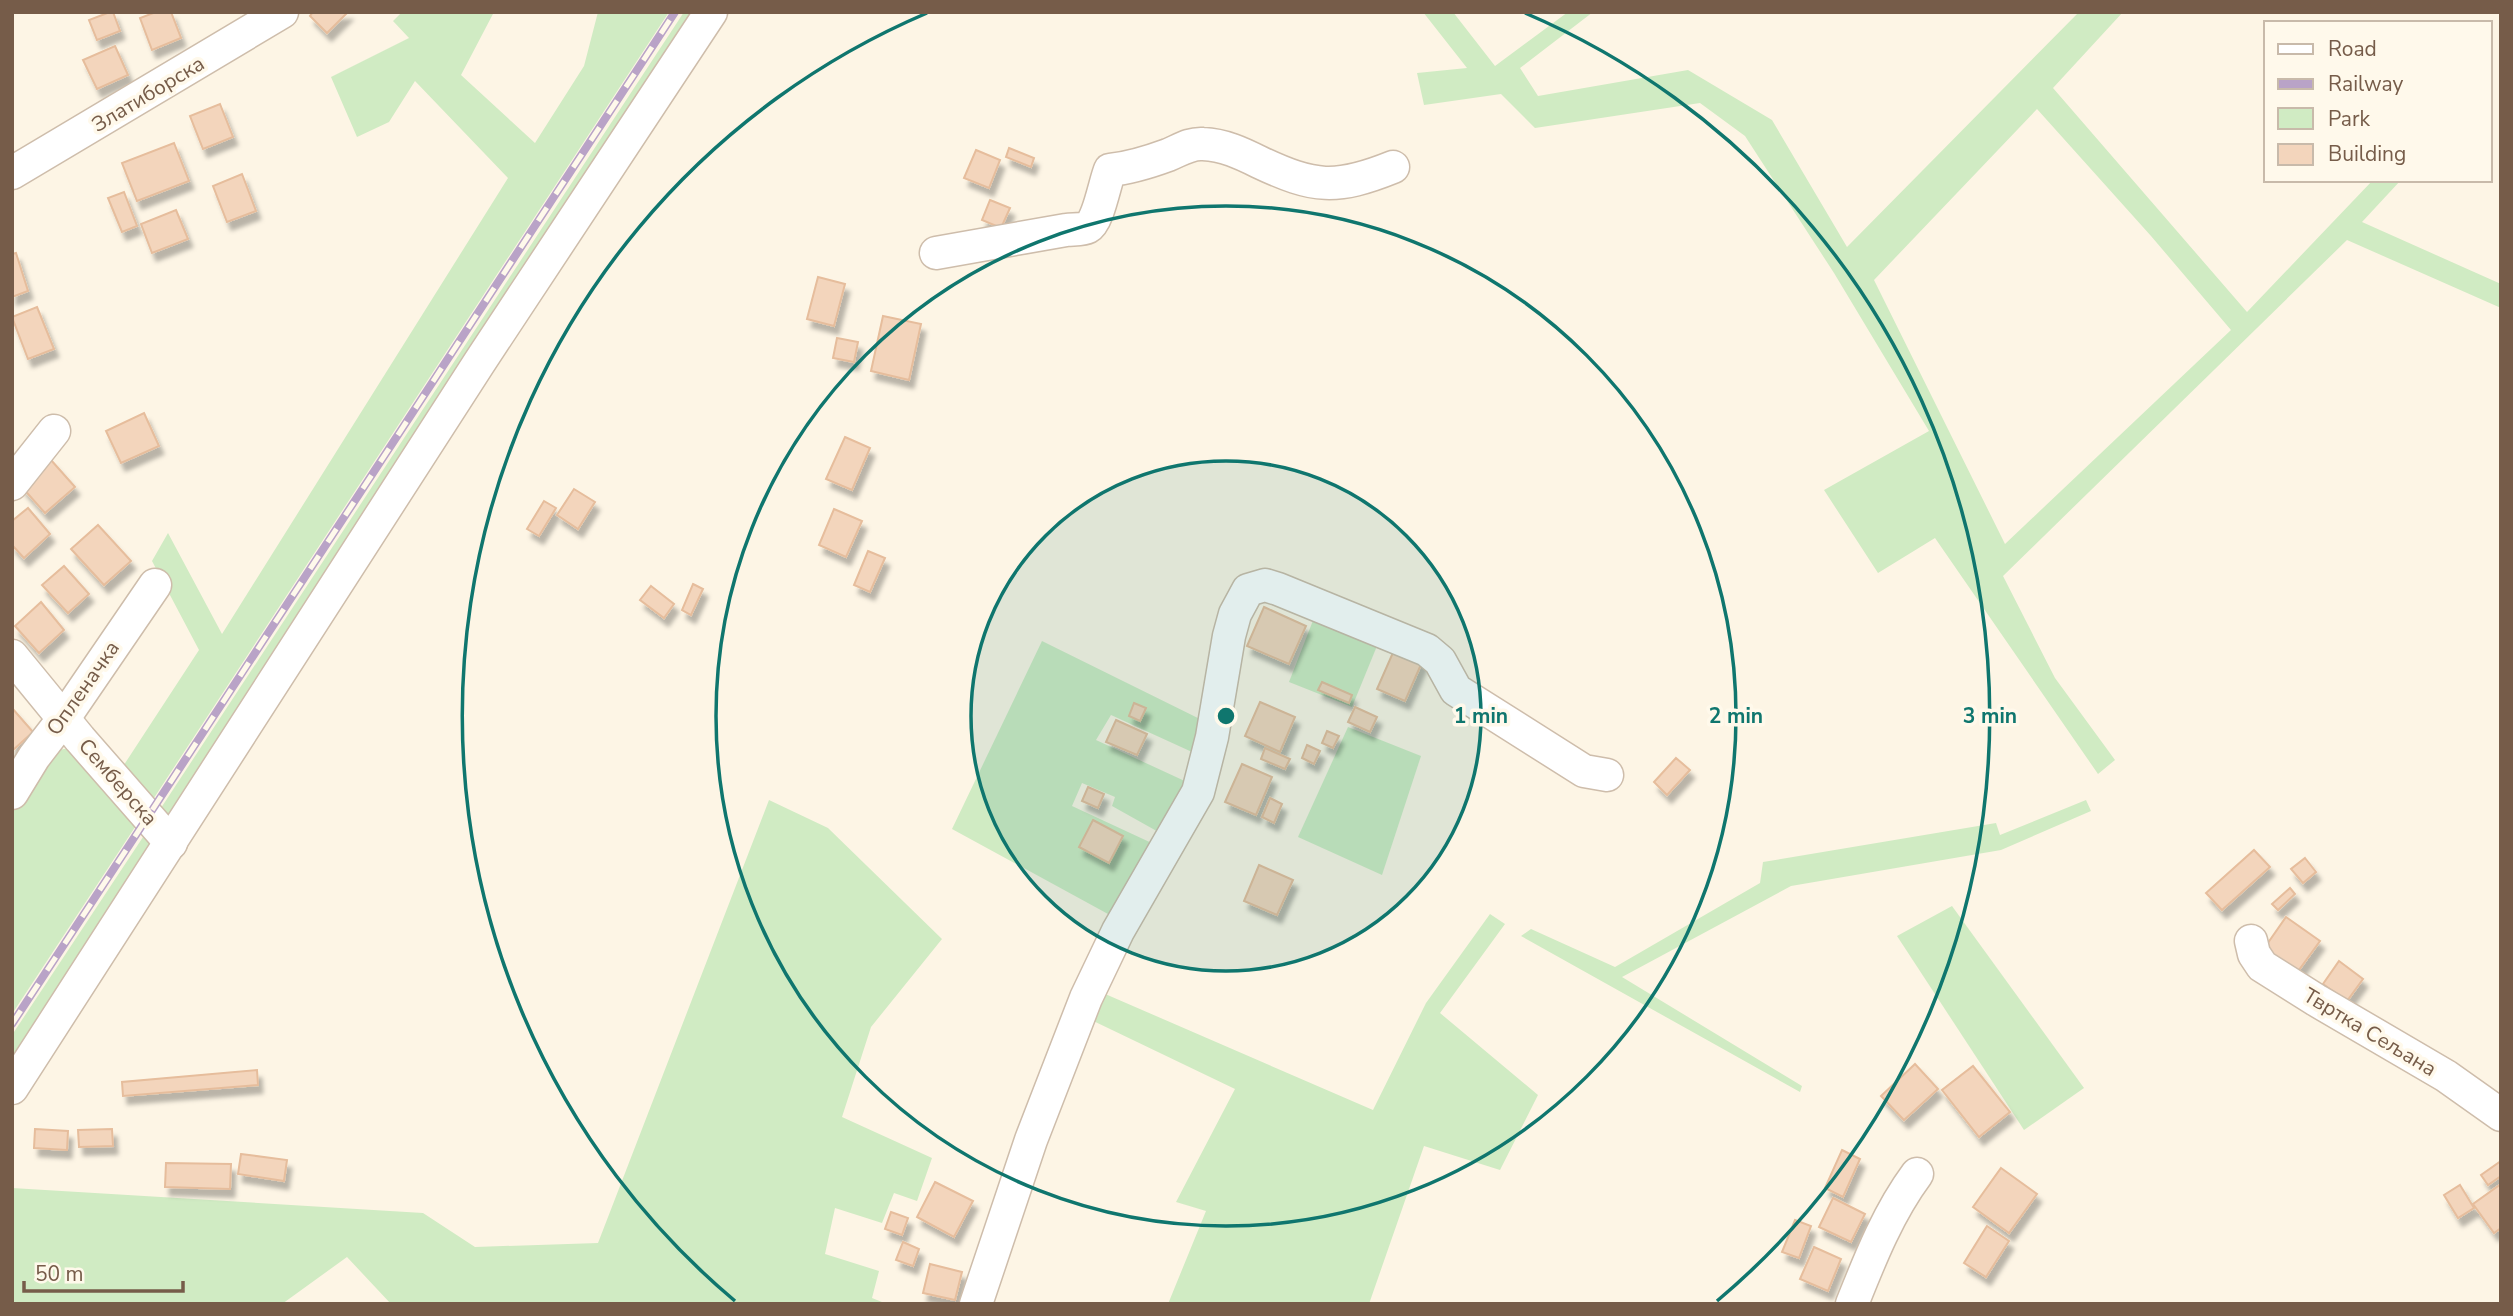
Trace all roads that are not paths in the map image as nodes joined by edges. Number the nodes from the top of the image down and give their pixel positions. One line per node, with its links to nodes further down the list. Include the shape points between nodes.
1 (282, 12): 4 (street, Златиборска)
2 (711, 12): 13 (street, via 478,363)
3 (1393, 167): 5 (street, via 1361,180 1305,181 1234,150 1199,143 1110,170 1093,223 1086,228)
4 (12, 173)
5 (936, 253)
6 (54, 431): 7 (street)
7 (12, 484)
8 (155, 584): 10 (street, Опленачка)
9 (12, 656): 10 (street, Семберска)
10 (64, 718): 12 (street, Опленачка); 13 (street, Семберска)
11 (1607, 775): 18 (street, via 1584,771 1456,690 1440,661 1427,650 1278,589 1265,585 1248,590 1229,636 1198,792 1102,962 1051,1086)
12 (12, 793)
13 (171, 843): 15 (street)
14 (2251, 940): 16 (street, Твртка Сељана, via 2262,965 2446,1076)
15 (12, 1088)
16 (2501, 1115)
17 (1917, 1174): 19 (street, via 1900,1197)
18 (976, 1304)
19 (1852, 1304)

